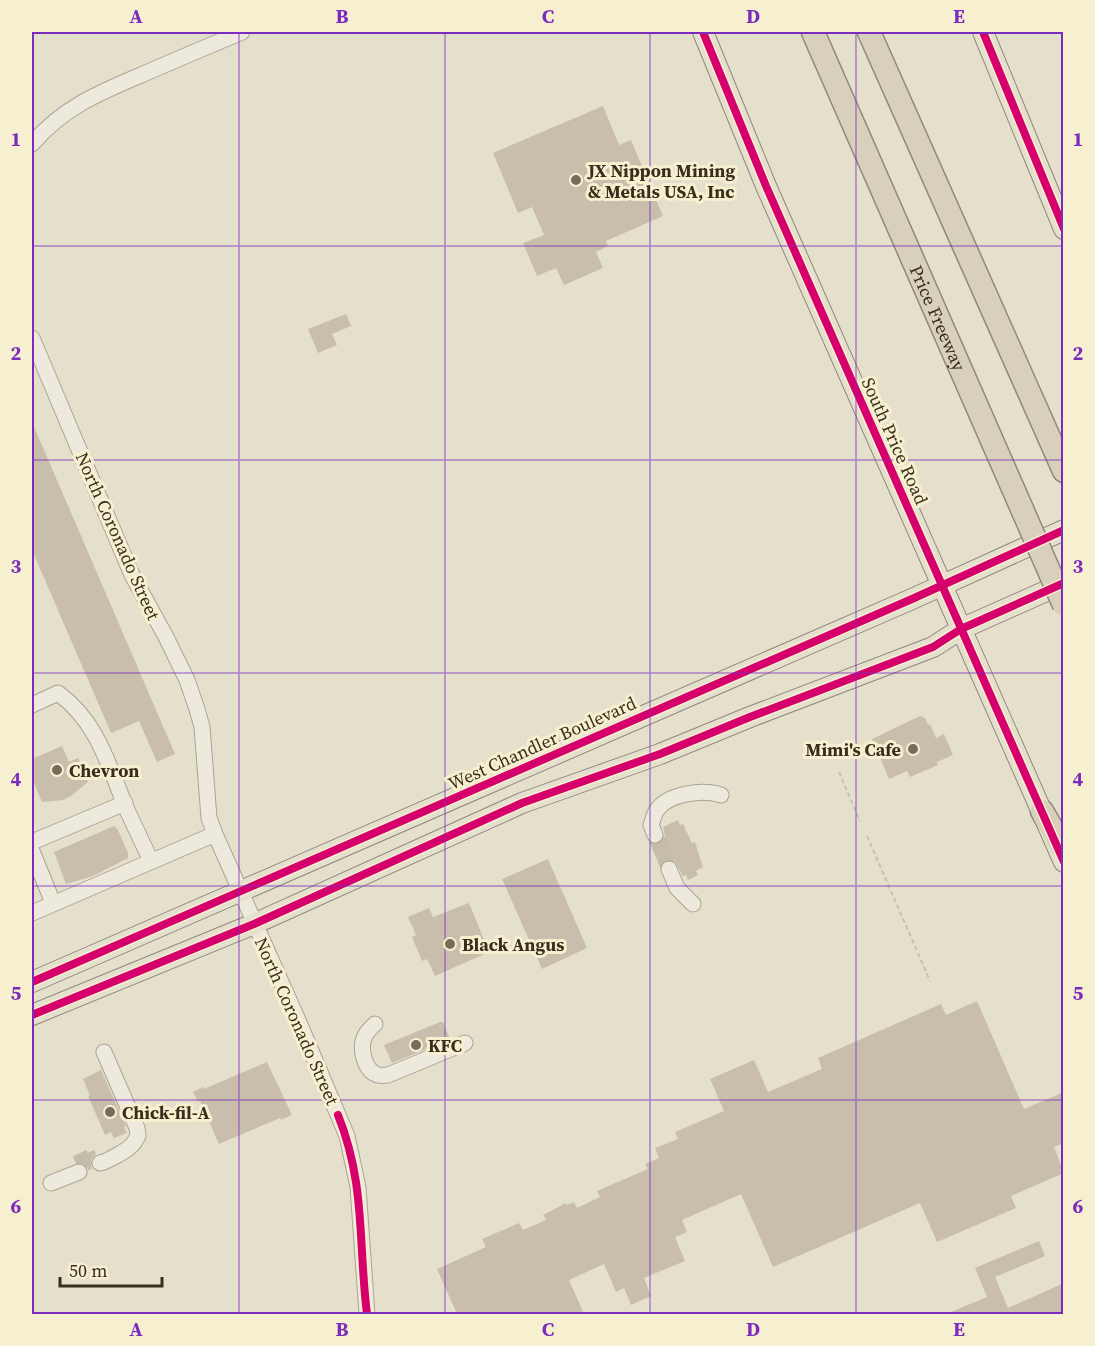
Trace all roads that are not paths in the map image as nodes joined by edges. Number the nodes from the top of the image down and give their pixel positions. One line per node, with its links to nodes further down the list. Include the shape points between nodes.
1 (242, 32): 6 (street, via 71,108)
2 (703, 32): 12 (main road, South Price Road, via 766,186)
3 (813, 32): 13 (highway, Price Freeway, bridge)
4 (869, 32): 9 (highway)
5 (983, 32): 7 (main road)
6 (32, 144)
7 (1064, 229)
8 (32, 338): 19 (street, North Coronado Street, via 132,575 194,699 202,727 209,818)
9 (1064, 471)
10 (1064, 530): 12 (main road, West Chandler Boulevard)
11 (1064, 583): 14 (main road)
12 (942, 585): 14 (main road, South Price Road); 28 (main road, West Chandler Boulevard)
13 (1064, 605)
14 (961, 628): 18 (main road, South Price Road); 32 (main road, via 933,646 522,804)
15 (32, 705): 17 (street, via 58,693 67,700 101,745)
16 (722, 795): 20 (street, via 696,791 664,803 651,825)
17 (125, 803): 21 (street); 24 (street)
18 (1042, 811): 22 (highway); 25 (main road, South Price Road)
19 (215, 834): 24 (street); 28 (street, North Coronado Street)
20 (655, 836)
21 (32, 842)
22 (1064, 850)
23 (32, 851): 27 (street)
24 (150, 861): 29 (street)
25 (1064, 862)
26 (669, 869): 30 (street, via 677,888)
27 (38, 886): 29 (street)
28 (240, 891): 32 (street, North Coronado Street); 33 (main road, West Chandler Boulevard)
29 (53, 903): 31 (street)
30 (693, 904)
31 (32, 913)
32 (254, 924): 34 (main road); 41 (street, North Coronado Street, via 349,1145 360,1206)
33 (32, 982)
34 (32, 1015)
35 (375, 1024): 36 (street, via 366,1033 363,1054 369,1069 377,1075 388,1075)
36 (465, 1043)
37 (104, 1052): 38 (street, via 138,1136 129,1148 109,1161)
38 (98, 1158)
39 (78, 1167): 40 (street)
40 (50, 1179)
41 (367, 1314)

